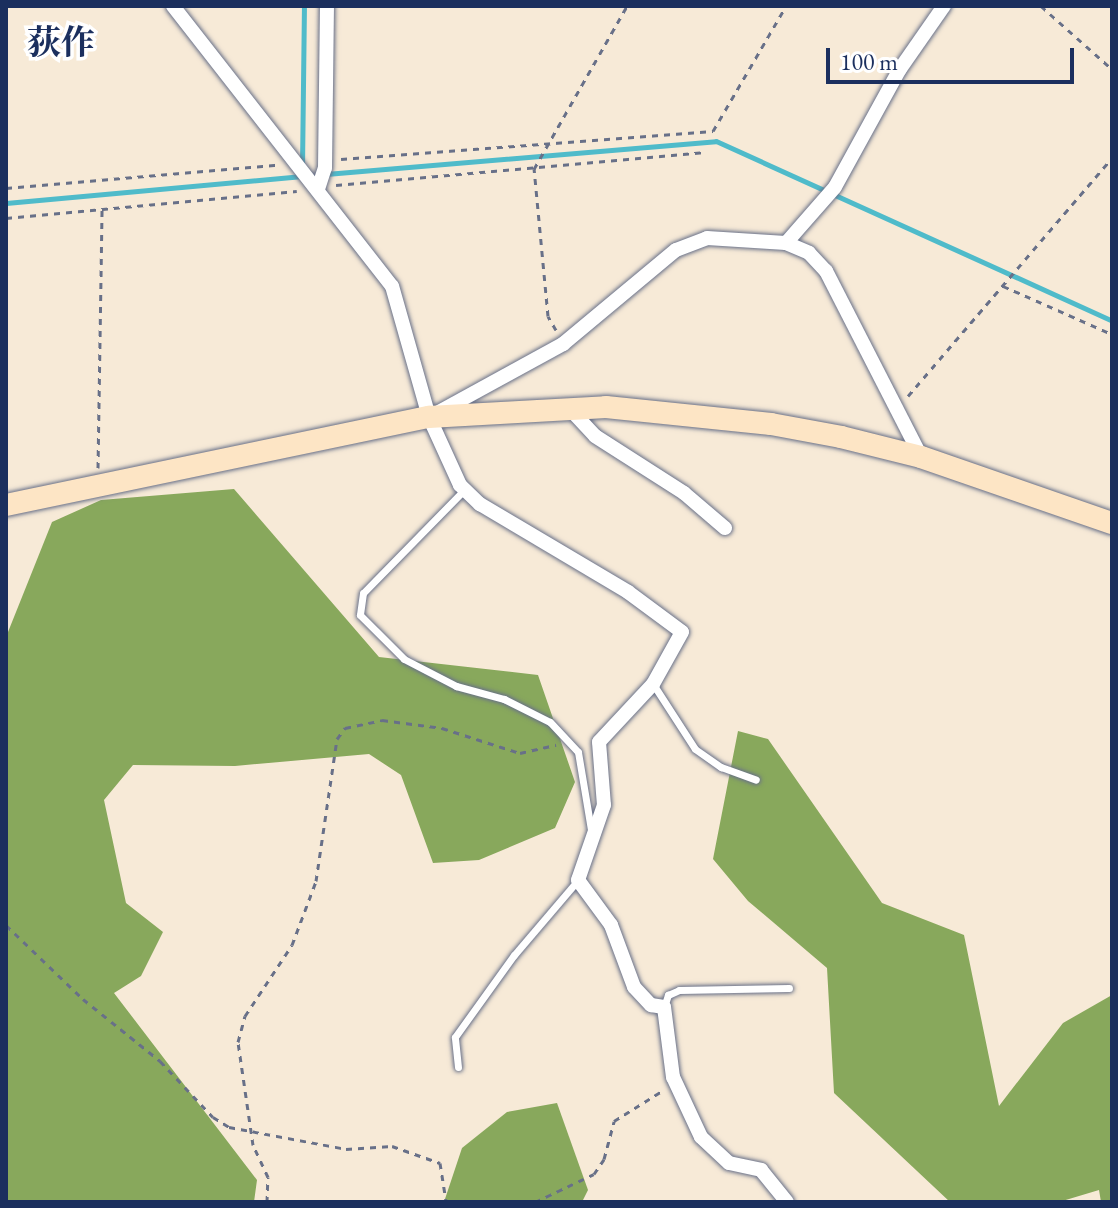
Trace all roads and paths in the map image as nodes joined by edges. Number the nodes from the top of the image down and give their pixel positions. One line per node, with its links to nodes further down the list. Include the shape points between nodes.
1 (327, 6): 11 (street)
2 (627, 6): 8 (path)
3 (786, 6): 8 (path, via 713,131)
4 (944, 6): 18 (street, via 900,69 835,187)
5 (1041, 6): 7 (path)
6 (178, 9): 12 (street)
7 (1112, 69)
8 (545, 145): 11 (path); 13 (path)
9 (706, 152): 13 (path)
10 (1112, 158): 19 (path)
11 (325, 160): 15 (street)
12 (297, 163): 14 (path); 15 (street)
13 (534, 169): 15 (path); 21 (path, via 548,316)
14 (6, 188)
15 (318, 189): 16 (path); 24 (street, via 392,286)
16 (102, 209): 17 (path); 26 (path)
17 (6, 218)
18 (786, 243): 21 (street, via 707,238 676,250); 23 (street, via 809,253 826,271)
19 (1003, 286): 20 (path); 23 (path)
20 (1112, 334)
21 (563, 344): 24 (street)
22 (569, 408): 24 (street); 25 (street, via 771,424); 30 (street, via 595,436 684,493)
23 (898, 408): 25 (street)
24 (429, 417): 26 (street); 27 (street)
25 (921, 457): 29 (street)
26 (97, 484): 28 (street)
27 (464, 490): 31 (street, via 628,592 682,632); 32 (lane, via 363,593 360,615 404,659 475,694 504,699 550,722)
28 (6, 505)
29 (1112, 523)
30 (725, 528)
31 (653, 684): 33 (lane, via 695,749 721,767); 34 (street, via 599,742 604,805)
32 (570, 741): 34 (lane, via 578,752 588,794); 41 (path, via 520,753 442,728 382,720 345,728 335,746 327,838 316,881 292,945 245,1016 238,1042)
33 (756, 780)
34 (592, 840): 35 (street)
35 (578, 880): 38 (street, via 611,925 634,987 651,1005); 39 (lane, via 455,1037)
36 (6, 925): 41 (path, via 83,999 160,1061 213,1117 229,1127)
37 (789, 988): 38 (lane, via 679,990 668,995)
38 (664, 1007): 40 (street)
39 (458, 1067)
40 (676, 1084): 44 (path, via 614,1121 604,1159 594,1174); 45 (street, via 701,1137 729,1163 761,1170)
41 (249, 1128): 42 (path, via 268,1177); 43 (path, via 346,1149 392,1146 440,1163)
42 (267, 1202)
43 (446, 1202)
44 (535, 1202)
45 (787, 1202)

